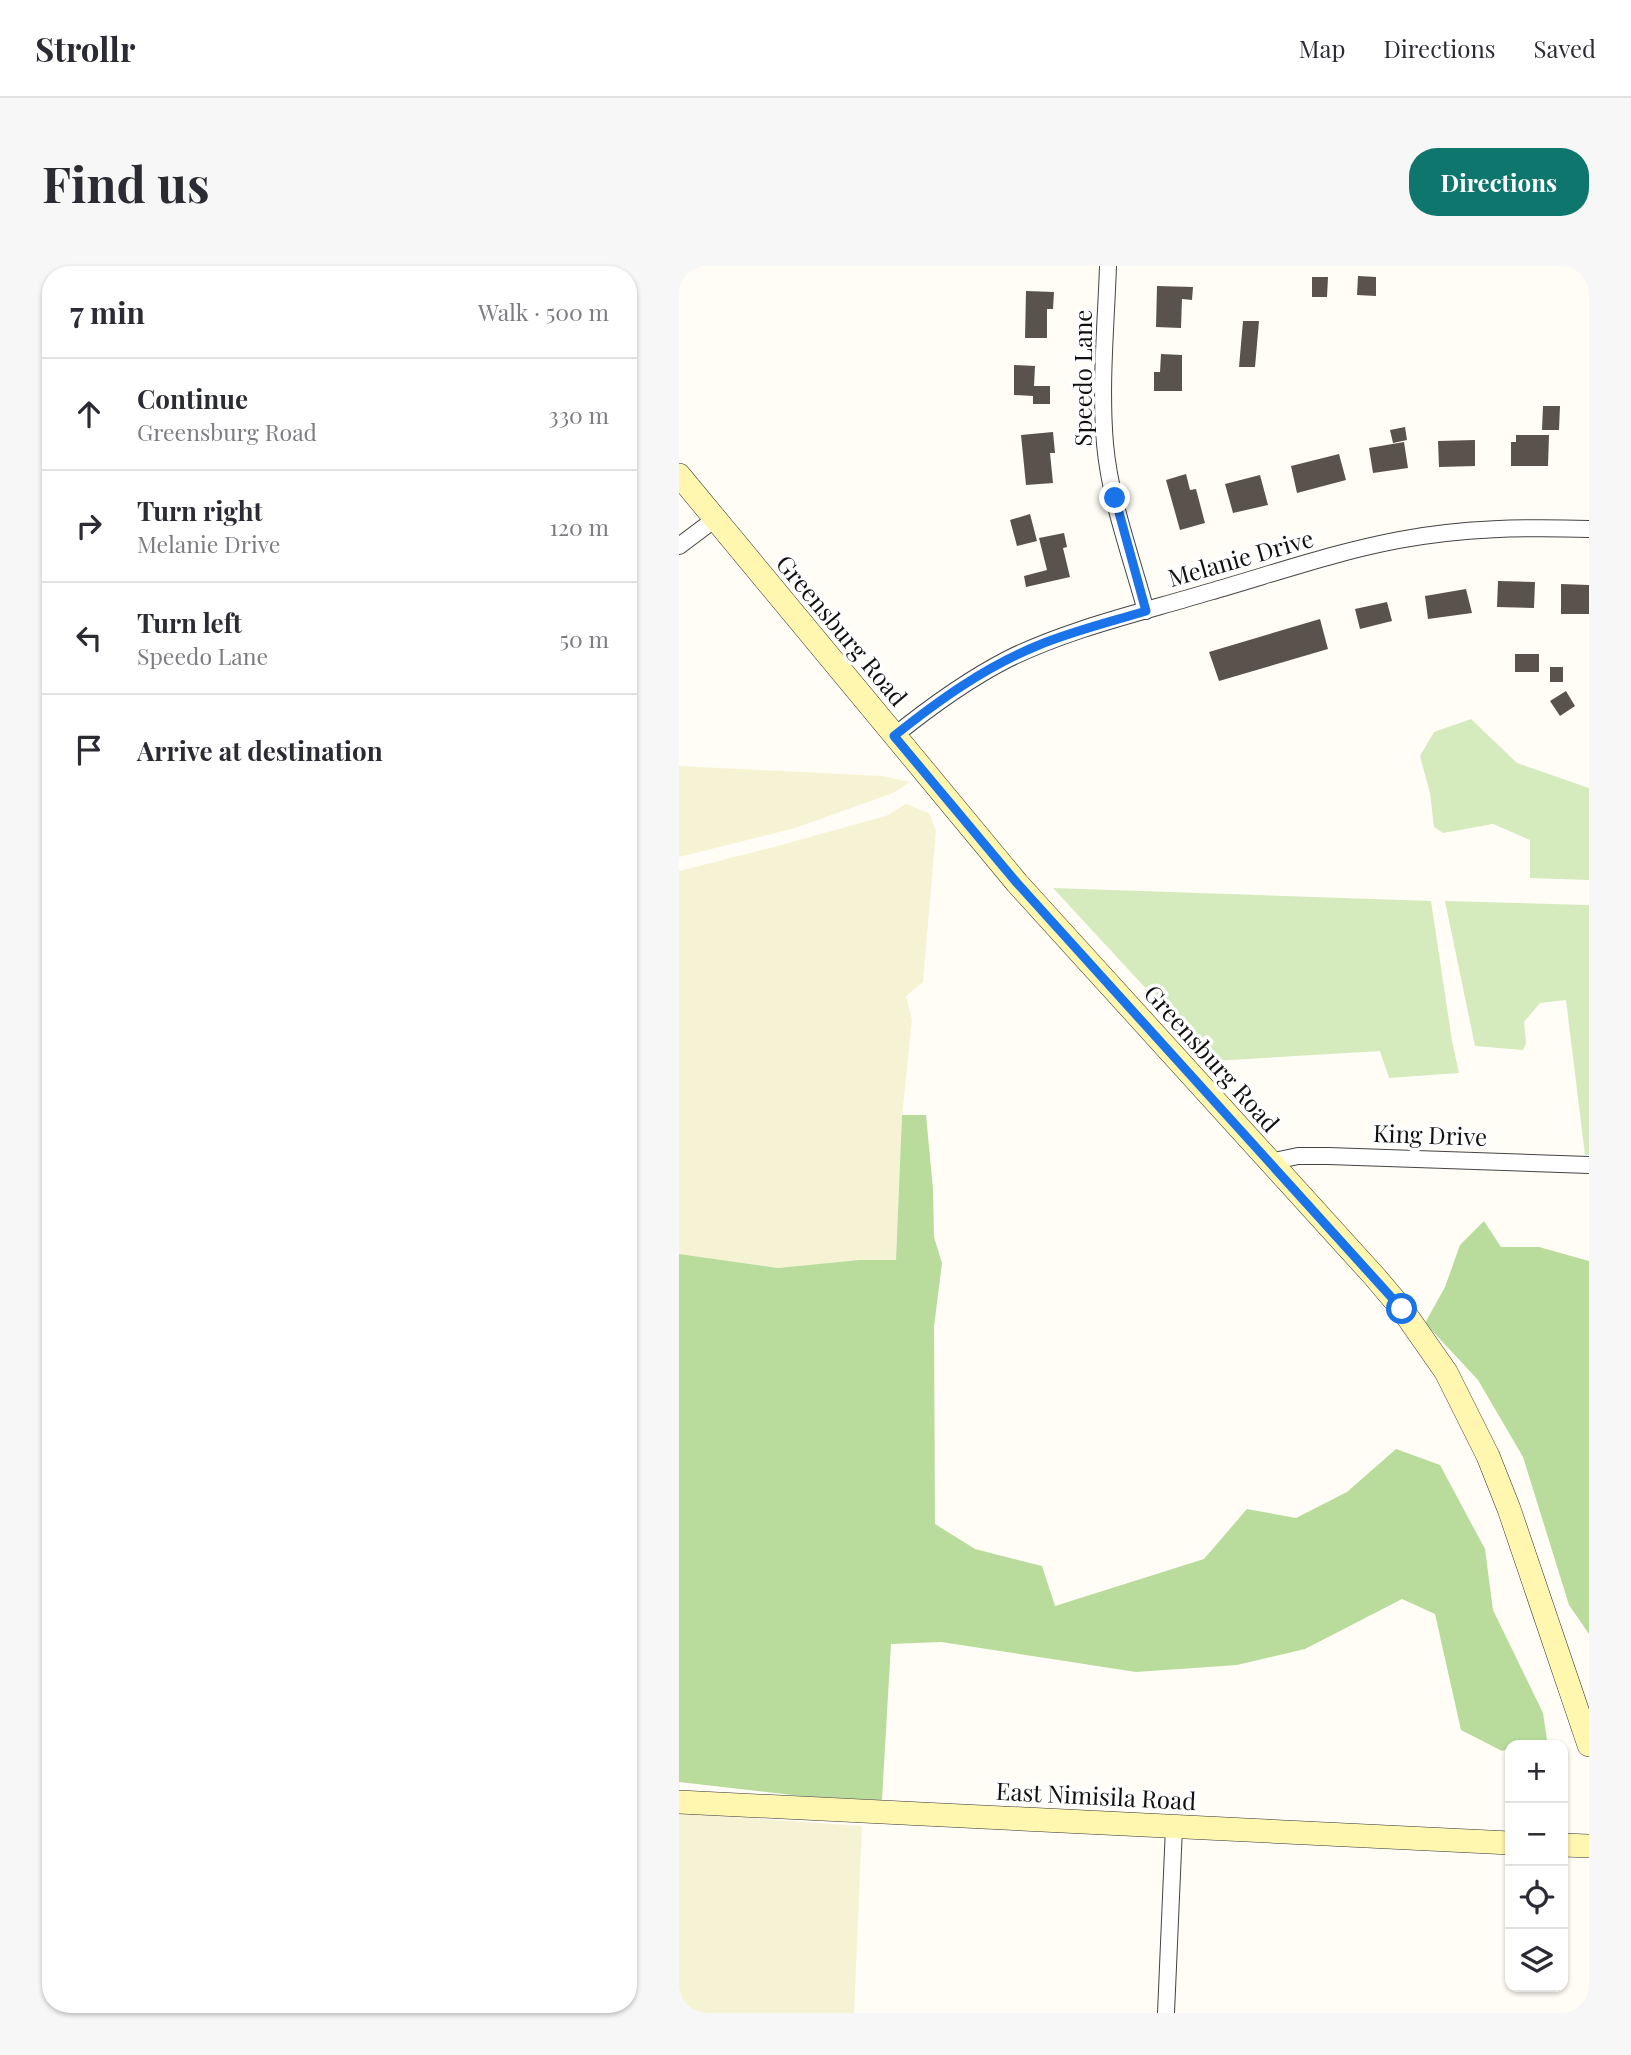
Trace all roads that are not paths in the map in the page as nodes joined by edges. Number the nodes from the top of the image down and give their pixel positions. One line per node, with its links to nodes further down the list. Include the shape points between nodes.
1 (1108, 266): 6 (street, Speedo Lane, via 1105,445 1112,488)
2 (679, 475): 3 (main road, Greensburg Road)
3 (715, 519): 5 (street); 7 (main road, Greensburg Road)
4 (1589, 529): 6 (street, Melanie Drive, via 1503,528 1398,540)
5 (679, 546)
6 (1146, 611): 7 (street, Melanie Drive, via 1040,644 1009,659 935,703)
7 (894, 736): 8 (main road, Greensburg Road, via 1017,883)
8 (1270, 1162): 9 (street, King Drive, via 1328,1156); 10 (main road, Greensburg Road, via 1402,1309 1463,1403 1509,1509)
9 (1589, 1166)
10 (1589, 1745)
11 (679, 1802): 12 (main road, East Nimisila Road)
12 (1174, 1827): 13 (main road, East Nimisila Road); 16 (street)
13 (1505, 1843)
14 (1568, 1845): 15 (main road)
15 (1589, 1846)
16 (1166, 2013)

